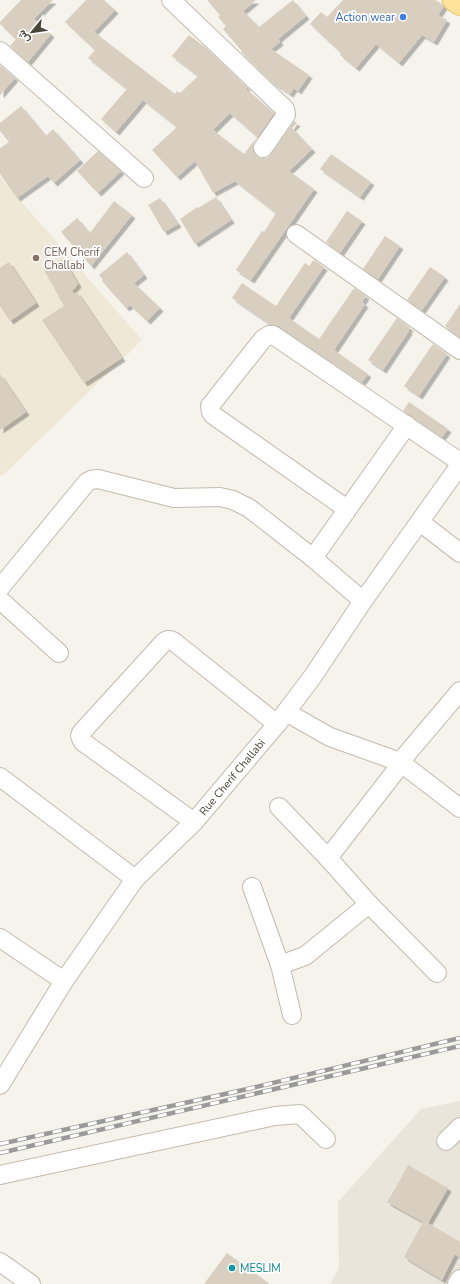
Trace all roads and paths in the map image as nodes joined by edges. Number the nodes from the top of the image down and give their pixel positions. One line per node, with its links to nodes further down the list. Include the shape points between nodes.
1 (171, 0): 5 (street, via 286,109 286,115)
2 (454, 0): 3 (main road)
3 (460, 4)
4 (0, 52): 6 (street)
5 (263, 148)
6 (144, 178)
7 (296, 234): 8 (street)
8 (460, 350)
9 (407, 425): 10 (street); 12 (street); 12 (street, via 273,335 263,339 210,406 213,415)
10 (460, 462)
11 (460, 465): 13 (street, Rue Cherif Challabi)
12 (347, 509): 15 (street)
13 (420, 522): 14 (street); 18 (street, Rue Cherif Challabi)
14 (460, 553)
15 (313, 558): 16 (street, via 248,508 233,500 220,497 174,498 98,479 87,482); 18 (street)
16 (0, 588)
17 (0, 600): 19 (street)
18 (363, 601): 21 (street, Rue Cherif Challabi)
19 (59, 653)
20 (460, 691): 22 (street)
21 (282, 718): 22 (street); 26 (street, Rue Cherif Challabi); 26 (street, via 173,641 165,640 81,732 83,742)
22 (400, 762): 25 (street); 27 (street)
23 (0, 777): 28 (street)
24 (279, 807): 27 (street)
25 (460, 808)
26 (194, 822): 28 (street, Rue Cherif Challabi)
27 (328, 858): 30 (street)
28 (135, 879): 34 (street, Rue Cherif Challabi)
29 (252, 887): 32 (street)
30 (369, 904): 32 (street, via 305,956); 33 (street)
31 (0, 938): 34 (street)
32 (280, 965): 35 (street)
33 (437, 973)
34 (64, 981): 36 (street, Rue Cherif Challabi)
35 (292, 1015)
36 (0, 1085)
37 (460, 1127): 39 (street)
38 (326, 1139): 40 (street, via 300,1114 275,1116)
39 (446, 1141)
40 (0, 1175)
41 (0, 1262): 43 (street)
42 (460, 1279): 44 (street)
43 (31, 1284)
44 (457, 1284)

